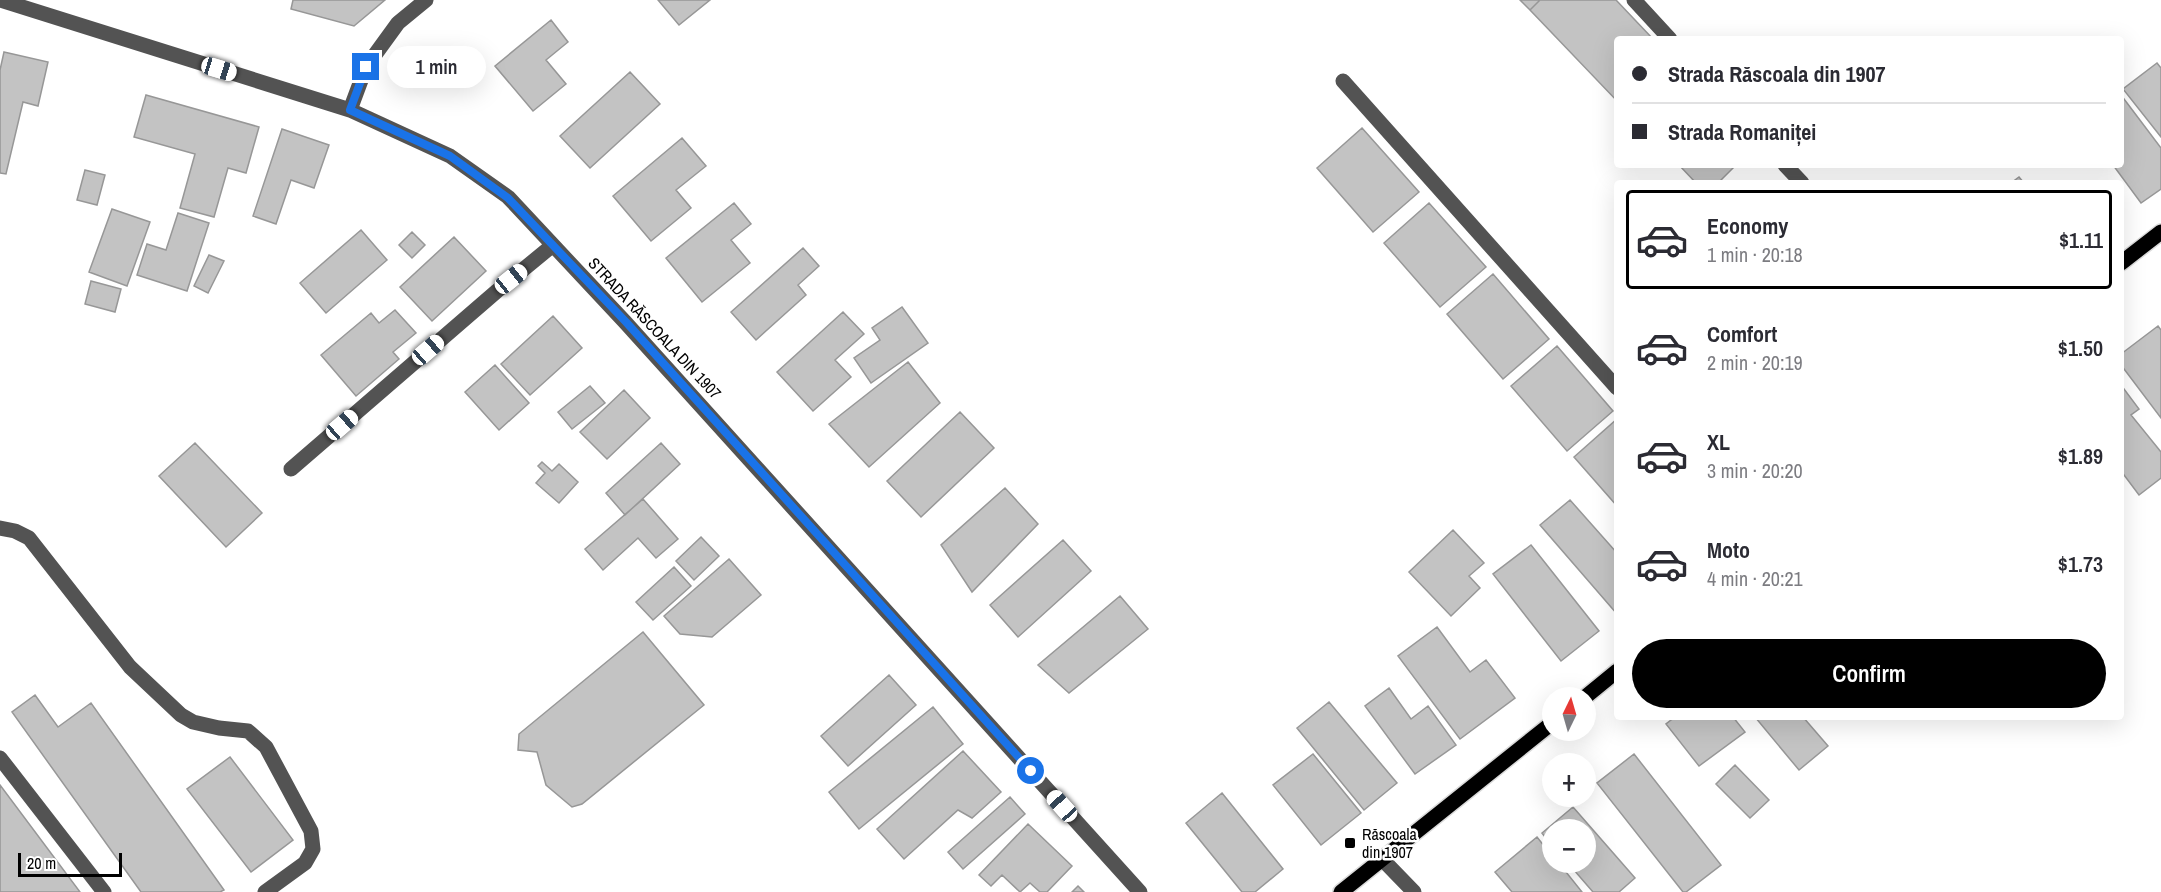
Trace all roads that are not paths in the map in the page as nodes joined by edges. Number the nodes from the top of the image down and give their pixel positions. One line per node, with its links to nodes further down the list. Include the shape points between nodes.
1 (0, 0): 6 (street, STRADA RĂSCOALA DIN 1907)
2 (426, 0): 6 (street, via 398,23 366,67)
3 (1634, 0): 4 (street)
4 (1667, 36)
5 (1344, 81): 12 (street)
6 (350, 110): 10 (street, STRADA RĂSCOALA DIN 1907, via 450,156 508,198)
7 (1788, 168): 8 (street)
8 (1799, 180)
9 (2161, 232): 11 (main road)
10 (553, 245): 13 (street); 22 (street, STRADA RĂSCOALA DIN 1907)
11 (2124, 261)
12 (1614, 385)
13 (291, 469)
14 (0, 528): 21 (street, via 29,538 130,667 181,715 193,722 248,731 266,747 311,831 313,849 305,863)
15 (1614, 673): 16 (main road)
16 (1596, 688)
17 (1542, 731): 19 (main road)
18 (0, 758): 20 (street)
19 (1382, 859): 23 (main road); 24 (street)
20 (104, 892)
21 (265, 892)
22 (1140, 892)
23 (1341, 892)
24 (1414, 892)

